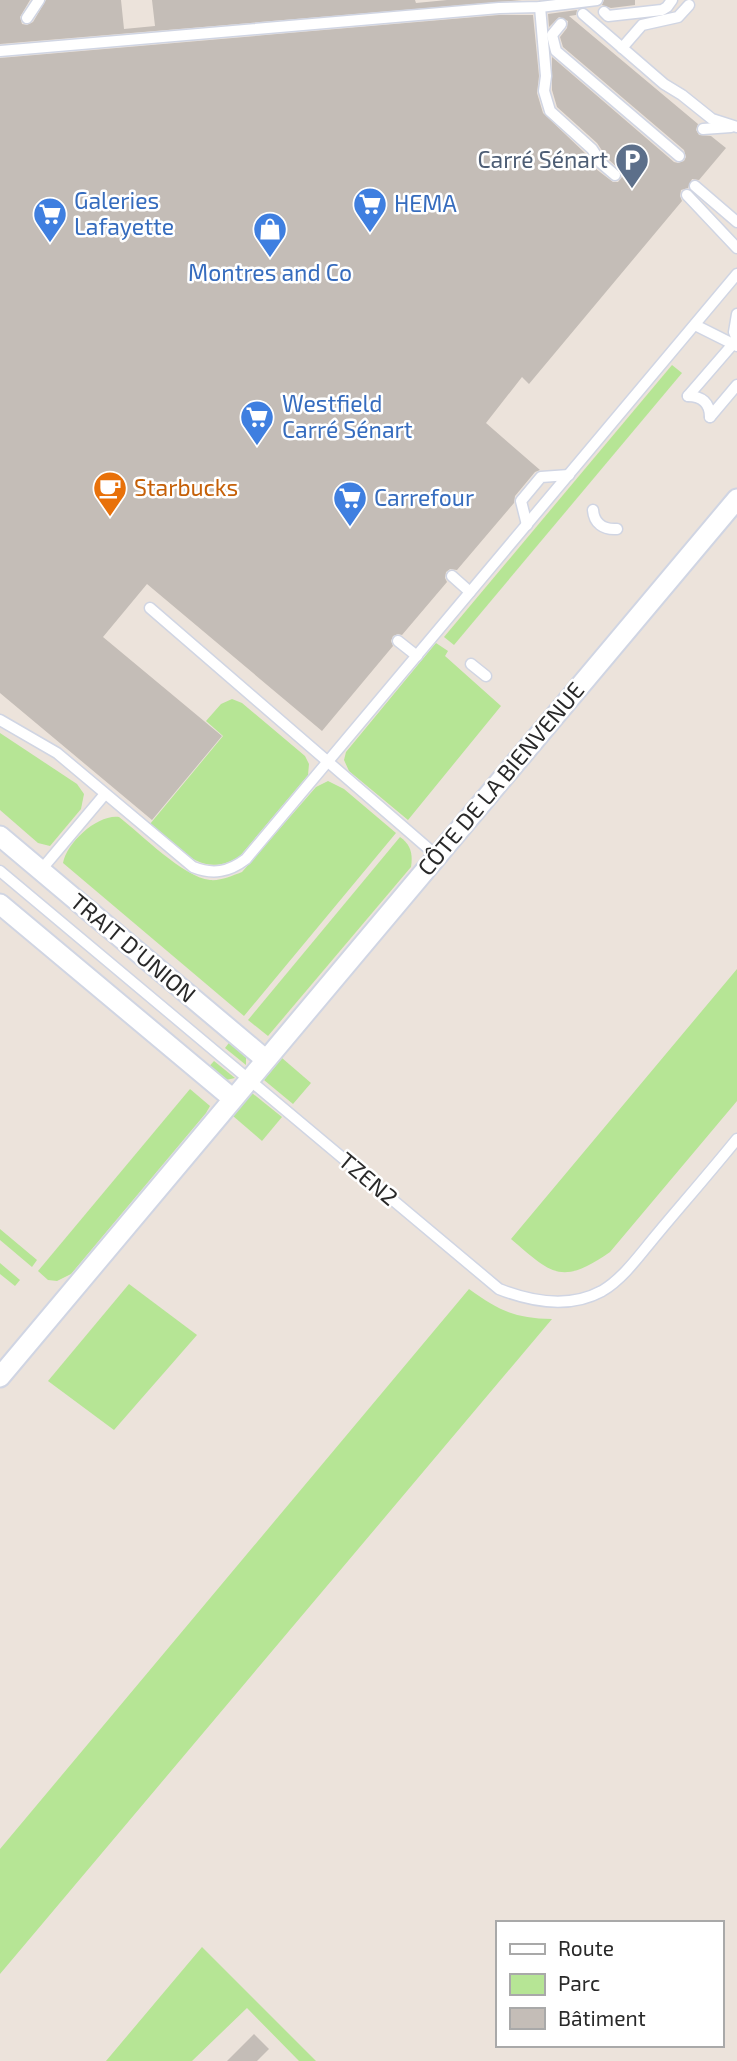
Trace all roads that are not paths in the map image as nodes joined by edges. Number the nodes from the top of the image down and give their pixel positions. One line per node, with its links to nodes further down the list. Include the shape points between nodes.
1 (39, 0): 8 (lane)
2 (597, 0): 5 (lane)
3 (672, 0): 6 (lane, via 662,10 608,16)
4 (689, 5): 10 (lane, via 678,17 637,30)
5 (540, 7): 11 (lane); 15 (lane, via 544,91 550,111)
6 (604, 12)
7 (583, 14): 10 (lane)
8 (27, 18)
9 (561, 24): 14 (lane, via 552,35 556,51)
10 (622, 48): 12 (lane, via 712,119)
11 (0, 51)
12 (737, 127): 13 (lane)
13 (703, 129)
14 (680, 156)
15 (615, 175)
16 (695, 186): 18 (lane)
17 (687, 195): 19 (lane)
18 (737, 222)
19 (737, 248)
20 (737, 274): 22 (lane)
21 (737, 314): 23 (lane)
22 (695, 325): 23 (lane); 25 (lane)
23 (736, 343): 24 (lane, via 688,396 704,400 710,417)
24 (737, 385)
25 (569, 475): 28 (lane); 28 (lane, via 541,477 521,501)
26 (737, 499): 41 (street, CÔTE DE LA BIENVENUE)
27 (593, 510): 29 (lane, via 600,525)
28 (527, 525): 31 (lane)
29 (617, 528)
30 (452, 576): 31 (lane)
31 (470, 593): 34 (lane)
32 (150, 608): 38 (lane)
33 (398, 640): 34 (lane)
34 (416, 656): 38 (lane)
35 (471, 664): 36 (lane)
36 (486, 676)
37 (0, 720): 39 (lane, via 57,753)
38 (327, 763): 39 (lane, via 246,859 222,872 207,873 193,867); 41 (lane)
39 (105, 794): 42 (lane)
40 (0, 836): 42 (street, TRAIT D'UNION)
41 (437, 856): 45 (street, CÔTE DE LA BIENVENUE)
42 (41, 870): 45 (street, TRAIT D'UNION)
43 (0, 871): 46 (lane, TZEN2)
44 (0, 904): 47 (street)
45 (265, 1059): 46 (street, CÔTE DE LA BIENVENUE)
46 (248, 1080): 47 (street, CÔTE DE LA BIENVENUE); 48 (lane, TZEN2, via 499,1289 537,1301 574,1301 601,1291 620,1276)
47 (233, 1099): 49 (street, CÔTE DE LA BIENVENUE)
48 (737, 1139)
49 (0, 1377)

